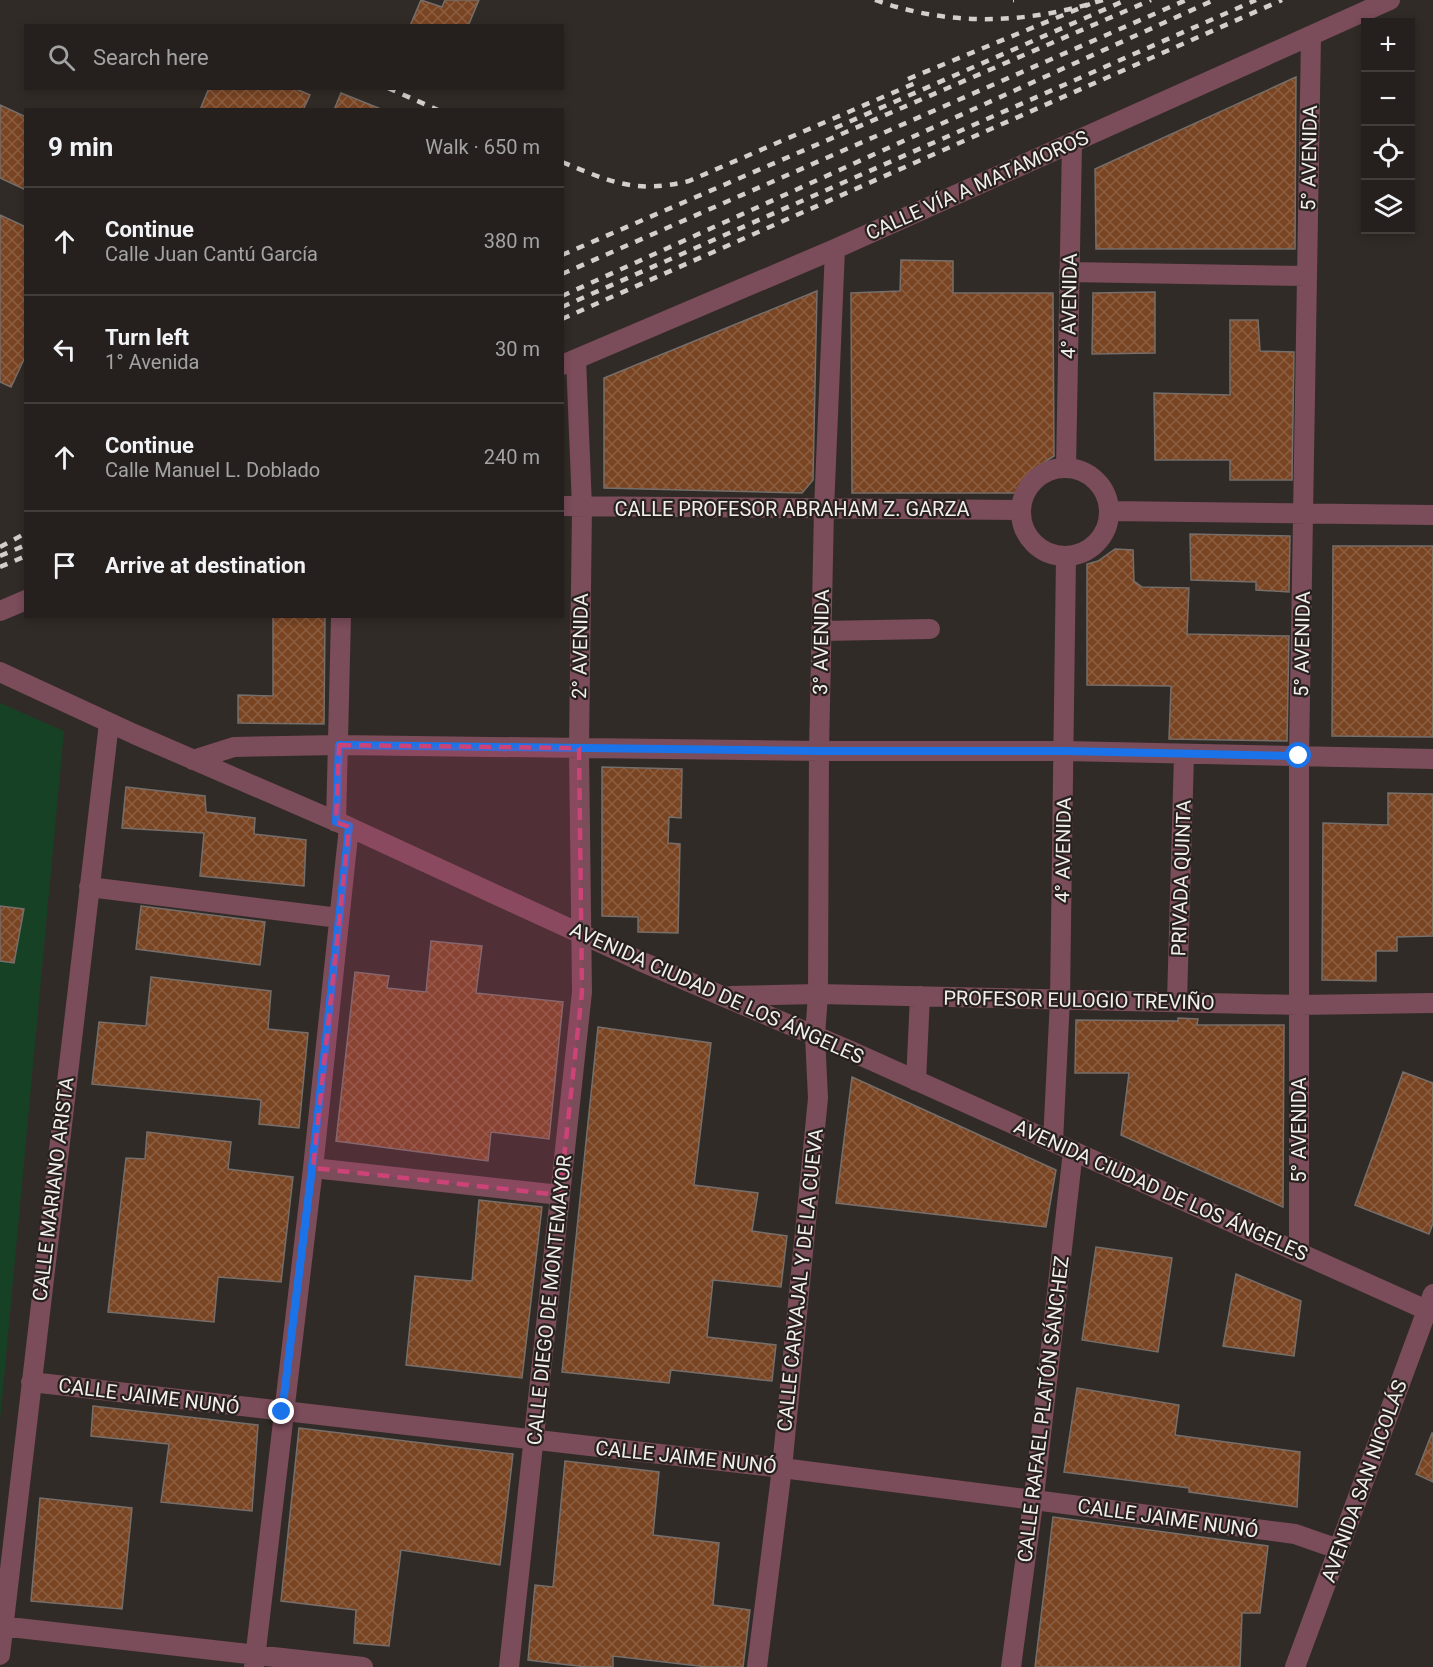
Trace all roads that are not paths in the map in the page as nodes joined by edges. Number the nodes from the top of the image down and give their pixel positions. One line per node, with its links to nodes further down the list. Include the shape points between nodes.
1 (1390, 0): 2 (street, CALLE VÍA A MATAMOROS)
2 (1311, 36): 3 (street, CALLE VÍA A MATAMOROS); 6 (street, 5° AVENIDA)
3 (1072, 143): 4 (street, CALLE VÍA A MATAMOROS); 5 (street, 4° AVENIDA)
4 (835, 249): 7 (street, CALLE VÍA A MATAMOROS); 10 (street, 3° AVENIDA)
5 (1069, 272): 6 (street); 8 (street, 4° AVENIDA)
6 (1307, 276): 13 (street, 5° AVENIDA)
7 (569, 362): 9 (street, 2° AVENIDA)
8 (1065, 468): 11 (street, via 1046,472 1033,481 1024,494); 12 (street, via 1090,475 1101,485)
9 (572, 507): 10 (street, CALLE PROFESOR ABRAHAM Z. GARZA); 24 (street, 2° AVENIDA)
10 (824, 509): 11 (street, CALLE PROFESOR ABRAHAM Z. GARZA); 20 (street, 3° AVENIDA)
11 (1021, 510): 15 (street, via 1022,525 1034,543)
12 (1110, 512): 13 (street); 15 (street, via 1108,525 1097,543 1080,554)
13 (1305, 514): 14 (street); 28 (street, 5° AVENIDA)
14 (1433, 515)
15 (1066, 557): 26 (street, 4° AVENIDA)
16 (24, 601): 17 (street)
17 (0, 611)
18 (341, 618): 23 (street)
19 (930, 629): 20 (street)
20 (822, 631): 25 (street, 3° AVENIDA)
21 (0, 672): 22 (street, AVENIDA CIUDAD DE LOS ÁNGELES)
22 (109, 723): 30 (street, AVENIDA CIUDAD DE LOS ÁNGELES); 32 (street, CALLE MARIANO ARISTA)
23 (339, 745): 24 (street); 30 (street, via 234,747); 31 (street)
24 (579, 748): 25 (street); 34 (street, 2° AVENIDA)
25 (819, 751): 26 (street); 35 (street, 3° AVENIDA)
26 (1065, 751): 27 (street); 38 (street, 4° AVENIDA)
27 (1184, 755): 28 (street); 39 (street, PRIVADA QUINTA)
28 (1299, 756): 29 (street); 41 (street, 5° AVENIDA)
29 (1433, 759)
30 (193, 760): 31 (street, AVENIDA CIUDAD DE LOS ÁNGELES)
31 (342, 824): 33 (street); 34 (street, AVENIDA CIUDAD DE LOS ÁNGELES)
32 (89, 887): 33 (street); 50 (street, CALLE MARIANO ARISTA)
33 (339, 918): 46 (street)
34 (581, 934): 37 (street, AVENIDA CIUDAD DE LOS ÁNGELES); 47 (street, CALLE DIEGO DE MONTEMAYOR, via 582,992)
35 (818, 994): 36 (street, PROFESOR EULOGIO TREVIÑO); 37 (street, PROFESOR EULOGIO TREVIÑO); 42 (street, 3° AVENIDA)
36 (920, 996): 38 (street, PROFESOR EULOGIO TREVIÑO); 43 (street)
37 (725, 997): 42 (street, AVENIDA CIUDAD DE LOS ÁNGELES)
38 (1060, 999): 39 (street, PROFESOR EULOGIO TREVIÑO); 44 (street, 4° AVENIDA)
39 (1177, 1001): 41 (street, PROFESOR EULOGIO TREVIÑO)
40 (1433, 1003): 41 (street, PROFESOR EULOGIO TREVIÑO)
41 (1298, 1005): 48 (street, 5° AVENIDA)
42 (815, 1036): 43 (street, AVENIDA CIUDAD DE LOS ÁNGELES); 53 (street, CALLE CARVAJAL Y DE LA CUEVA, via 816,1120)
43 (916, 1081): 44 (street, AVENIDA CIUDAD DE LOS ÁNGELES)
44 (1053, 1142): 45 (street, AVENIDA CIUDAD DE LOS ÁNGELES)
45 (1073, 1151): 48 (street, AVENIDA CIUDAD DE LOS ÁNGELES); 54 (street, CALLE RAFAEL PLATÓN SÁNCHEZ)
46 (312, 1168): 47 (street); 51 (street)
47 (560, 1195): 52 (street, CALLE DIEGO DE MONTEMAYOR)
48 (1299, 1252): 49 (street, AVENIDA CIUDAD DE LOS ÁNGELES)
49 (1431, 1306): 55 (street, AVENIDA SAN NICOLÁS)
50 (31, 1382): 51 (street, CALLE JAIME NUNÓ); 56 (street, CALLE MARIANO ARISTA)
51 (282, 1412): 52 (street, CALLE JAIME NUNÓ); 58 (street)
52 (534, 1440): 53 (street, CALLE JAIME NUNÓ); 60 (street, CALLE DIEGO DE MONTEMAYOR)
53 (782, 1468): 54 (street, CALLE JAIME NUNÓ); 61 (street, CALLE CARVAJAL Y DE LA CUEVA)
54 (1034, 1500): 55 (street, CALLE JAIME NUNÓ, via 1295,1534); 62 (street, CALLE RAFAEL PLATÓN SÁNCHEZ)
55 (1338, 1549): 63 (street, AVENIDA SAN NICOLÁS)
56 (1, 1626): 57 (street, CALLE MARIANO ARISTA); 58 (street)
57 (0, 1655)
58 (255, 1661): 59 (street)
59 (363, 1667)
60 (509, 1667)
61 (757, 1667)
62 (1011, 1667)
63 (1295, 1667)

